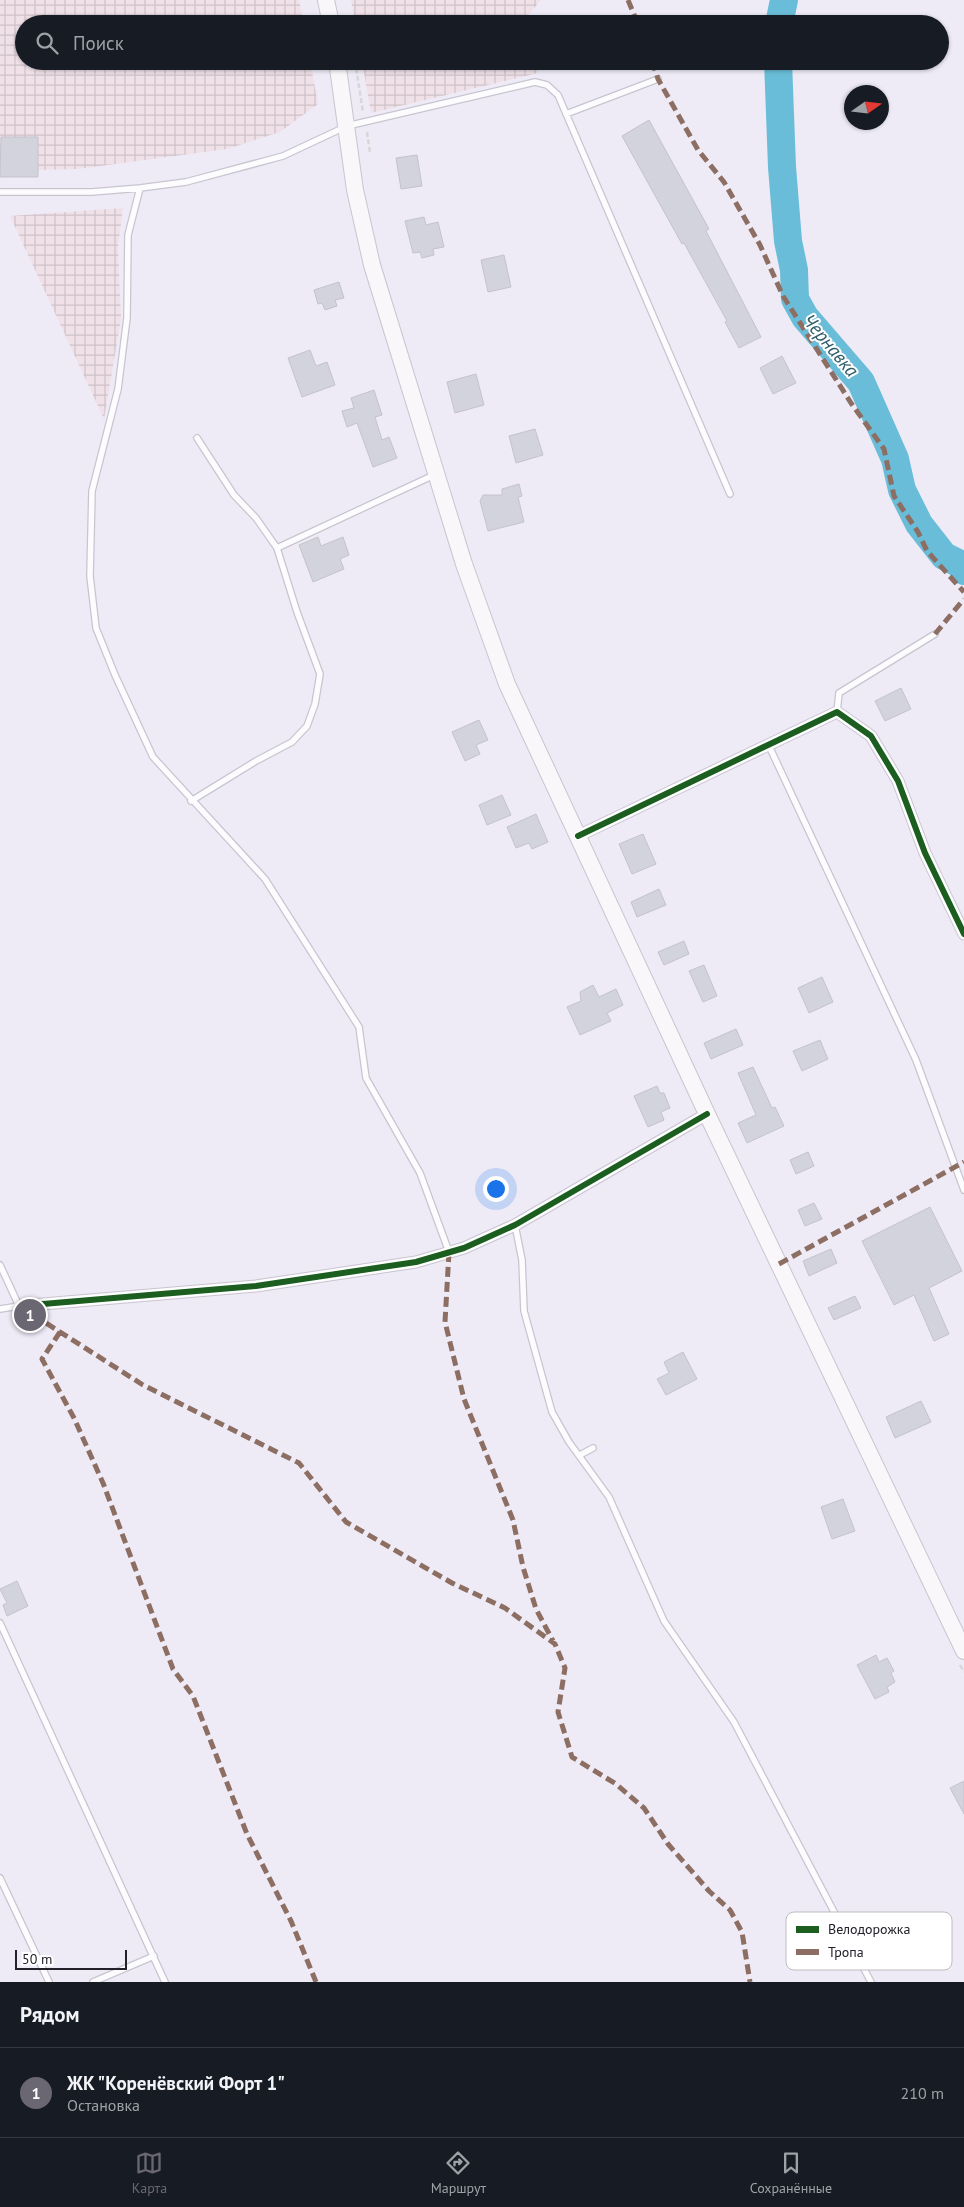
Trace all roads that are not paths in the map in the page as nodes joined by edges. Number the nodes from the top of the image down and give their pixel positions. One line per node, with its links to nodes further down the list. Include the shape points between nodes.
1 (326, 0): 2 (main road)
2 (329, 15)
3 (338, 70): 6 (main road)
4 (658, 79): 5 (lane)
5 (566, 114): 6 (lane, via 558,95 547,85 535,82); 11 (lane)
6 (347, 126): 7 (lane, via 283,156 186,182); 10 (main road, via 355,190 372,265)
7 (140, 188): 8 (lane, via 92,192); 16 (lane, via 128,235 127,318 118,389 92,491 90,576 96,628 136,722 153,757)
8 (0, 192)
9 (197, 438): 12 (lane, via 234,495)
10 (435, 474): 12 (lane); 17 (main road, via 507,684)
11 (730, 494)
12 (278, 548): 16 (lane, via 320,674 315,704 307,726 292,742)
13 (936, 634): 14 (lane, via 840,693)
14 (837, 712): 15 (street); 18 (street, via 871,736 898,781 925,853)
15 (769, 746): 17 (street); 20 (lane, via 916,1060)
16 (191, 801): 22 (lane, via 264,879 359,1027 366,1078 420,1173)
17 (578, 836): 19 (main road)
18 (964, 934)
19 (707, 1114): 21 (street); 29 (main road)
20 (964, 1190)
21 (516, 1225): 22 (street); 27 (lane, via 522,1260 524,1311 536,1356 552,1412)
22 (449, 1252): 24 (street, via 416,1262 256,1286)
23 (0, 1265): 24 (lane)
24 (19, 1306): 25 (lane)
25 (0, 1309)
26 (593, 1448): 27 (lane)
27 (580, 1454): 31 (lane, via 609,1497 664,1622 734,1722)
28 (0, 1623): 32 (lane)
29 (964, 1652)
30 (1, 1882): 34 (lane)
31 (833, 1912)
32 (154, 1956): 35 (lane); 36 (lane)
33 (864, 1970): 37 (lane)
34 (49, 1982)
35 (93, 1982)
36 (165, 1982)
37 (870, 1982)

